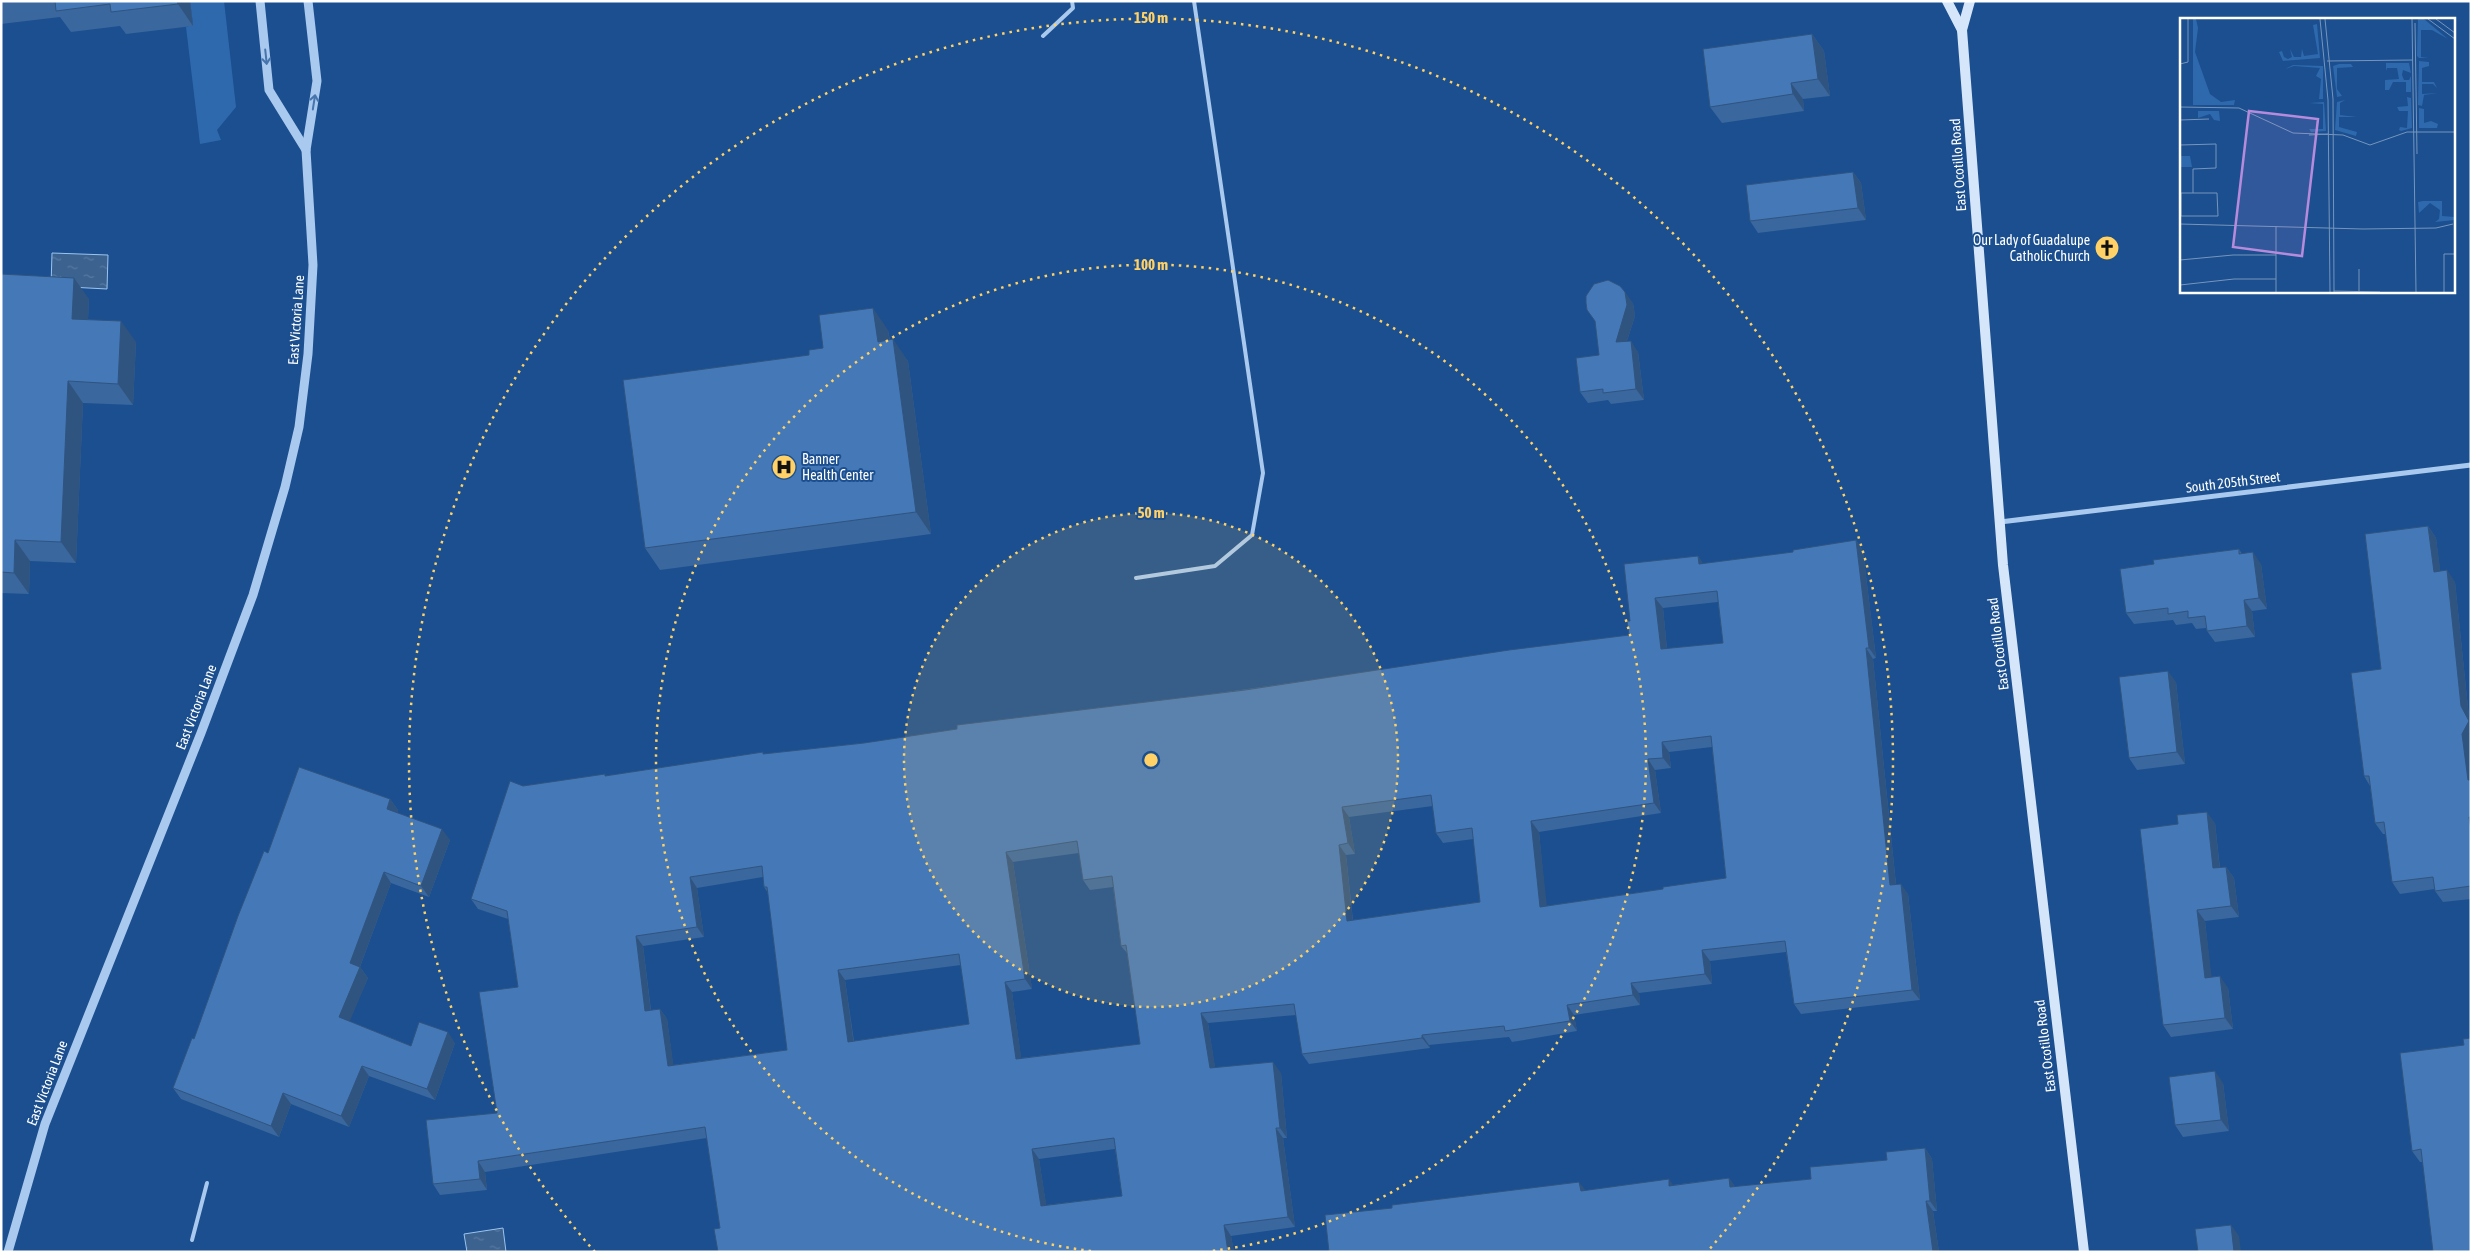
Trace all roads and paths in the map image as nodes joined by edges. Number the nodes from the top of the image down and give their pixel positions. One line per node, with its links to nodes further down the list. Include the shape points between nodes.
1 (260, 1): 9 (street, East Victoria Lane, one-way to 9, via 269,90)
2 (308, 1): 9 (street, East Victoria Lane, one-way to 2, via 317,81)
3 (1072, 1): 8 (lane, via 1073,8)
4 (1194, 1): 12 (lane, via 1263,474 1252,535 1215,566)
5 (1947, 1): 7 (main road, East Ocotillo Road)
6 (1970, 1): 7 (main road, East Ocotillo Road)
7 (1962, 30): 11 (main road, East Ocotillo Road)
8 (1043, 36)
9 (306, 150): 15 (street, East Victoria Lane, via 313,265 308,354 299,428 286,487 253,595 208,715 45,1124)
10 (2471, 465): 11 (street, South 205th Street)
11 (1998, 522): 16 (main road, East Ocotillo Road)
12 (1136, 578)
13 (207, 1183): 14 (lane)
14 (192, 1240)
15 (8, 1252)
16 (2084, 1252)

